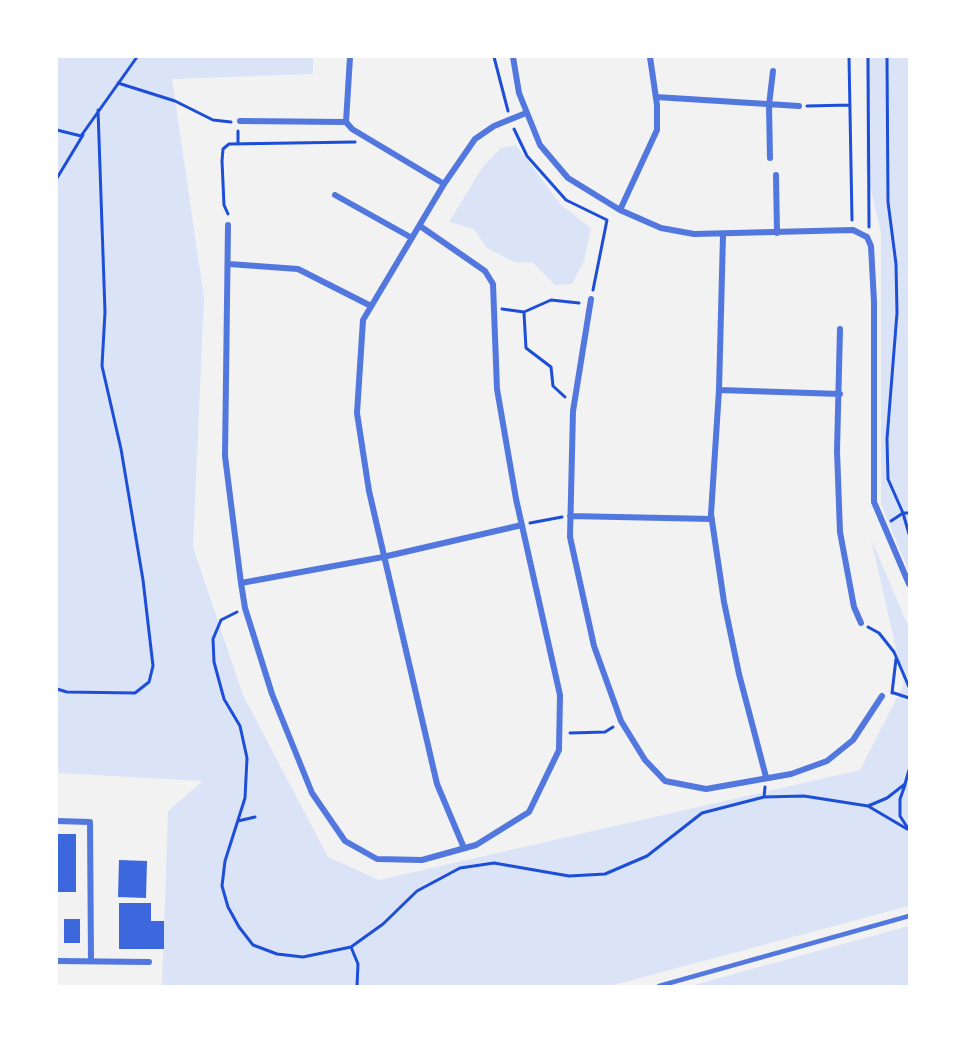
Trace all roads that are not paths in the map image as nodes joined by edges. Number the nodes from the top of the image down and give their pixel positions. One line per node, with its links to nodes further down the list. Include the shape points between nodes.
1 (350, 57): 10 (street)
2 (513, 57): 8 (street)
3 (650, 57): 5 (street)
4 (773, 71): 6 (street)
5 (656, 97): 6 (street); 15 (street, via 657,130)
6 (769, 105): 7 (street); 11 (street)
7 (799, 106)
8 (526, 113): 13 (street, via 475,139); 15 (street, via 540,145 568,178)
9 (240, 121): 10 (street)
10 (346, 122): 13 (street)
11 (770, 158)
12 (776, 175): 18 (street)
13 (444, 184): 17 (street)
14 (335, 195): 20 (street)
15 (620, 210): 19 (street, via 661,228)
16 (228, 225): 21 (street)
17 (420, 226): 20 (street); 29 (street, via 484,271 492,284 497,389)
18 (777, 232): 19 (street); 32 (street, via 853,230 867,237 871,246 874,502)
19 (723, 235): 25 (street)
20 (411, 238): 23 (street)
21 (229, 264): 23 (street, via 298,269); 31 (street, via 225,456)
22 (591, 298): 27 (street, via 573,411)
23 (371, 306): 30 (street, via 363,320 357,413)
24 (840, 329): 26 (street)
25 (719, 390): 26 (street); 28 (street)
26 (840, 394): 33 (street, via 840,532 854,607)
27 (570, 516): 28 (street); 35 (street, via 570,537 594,646 621,722 645,760 665,781 706,789)
28 (712, 519): 35 (street, via 739,674)
29 (522, 525): 30 (street); 37 (street, via 560,695 559,750 529,812 476,845)
30 (383, 557): 31 (street); 37 (street, via 437,784)
31 (241, 583): 37 (street, via 272,694 312,793 345,841 377,859 422,860)
32 (909, 584)
33 (861, 623)
34 (882, 696): 35 (street, via 853,740 827,761 791,774)
35 (766, 777)
36 (57, 821): 40 (street, via 90,822)
37 (464, 848)
38 (909, 916): 42 (lane)
39 (57, 961): 40 (street)
40 (91, 961): 41 (street)
41 (149, 962)
42 (659, 986)

